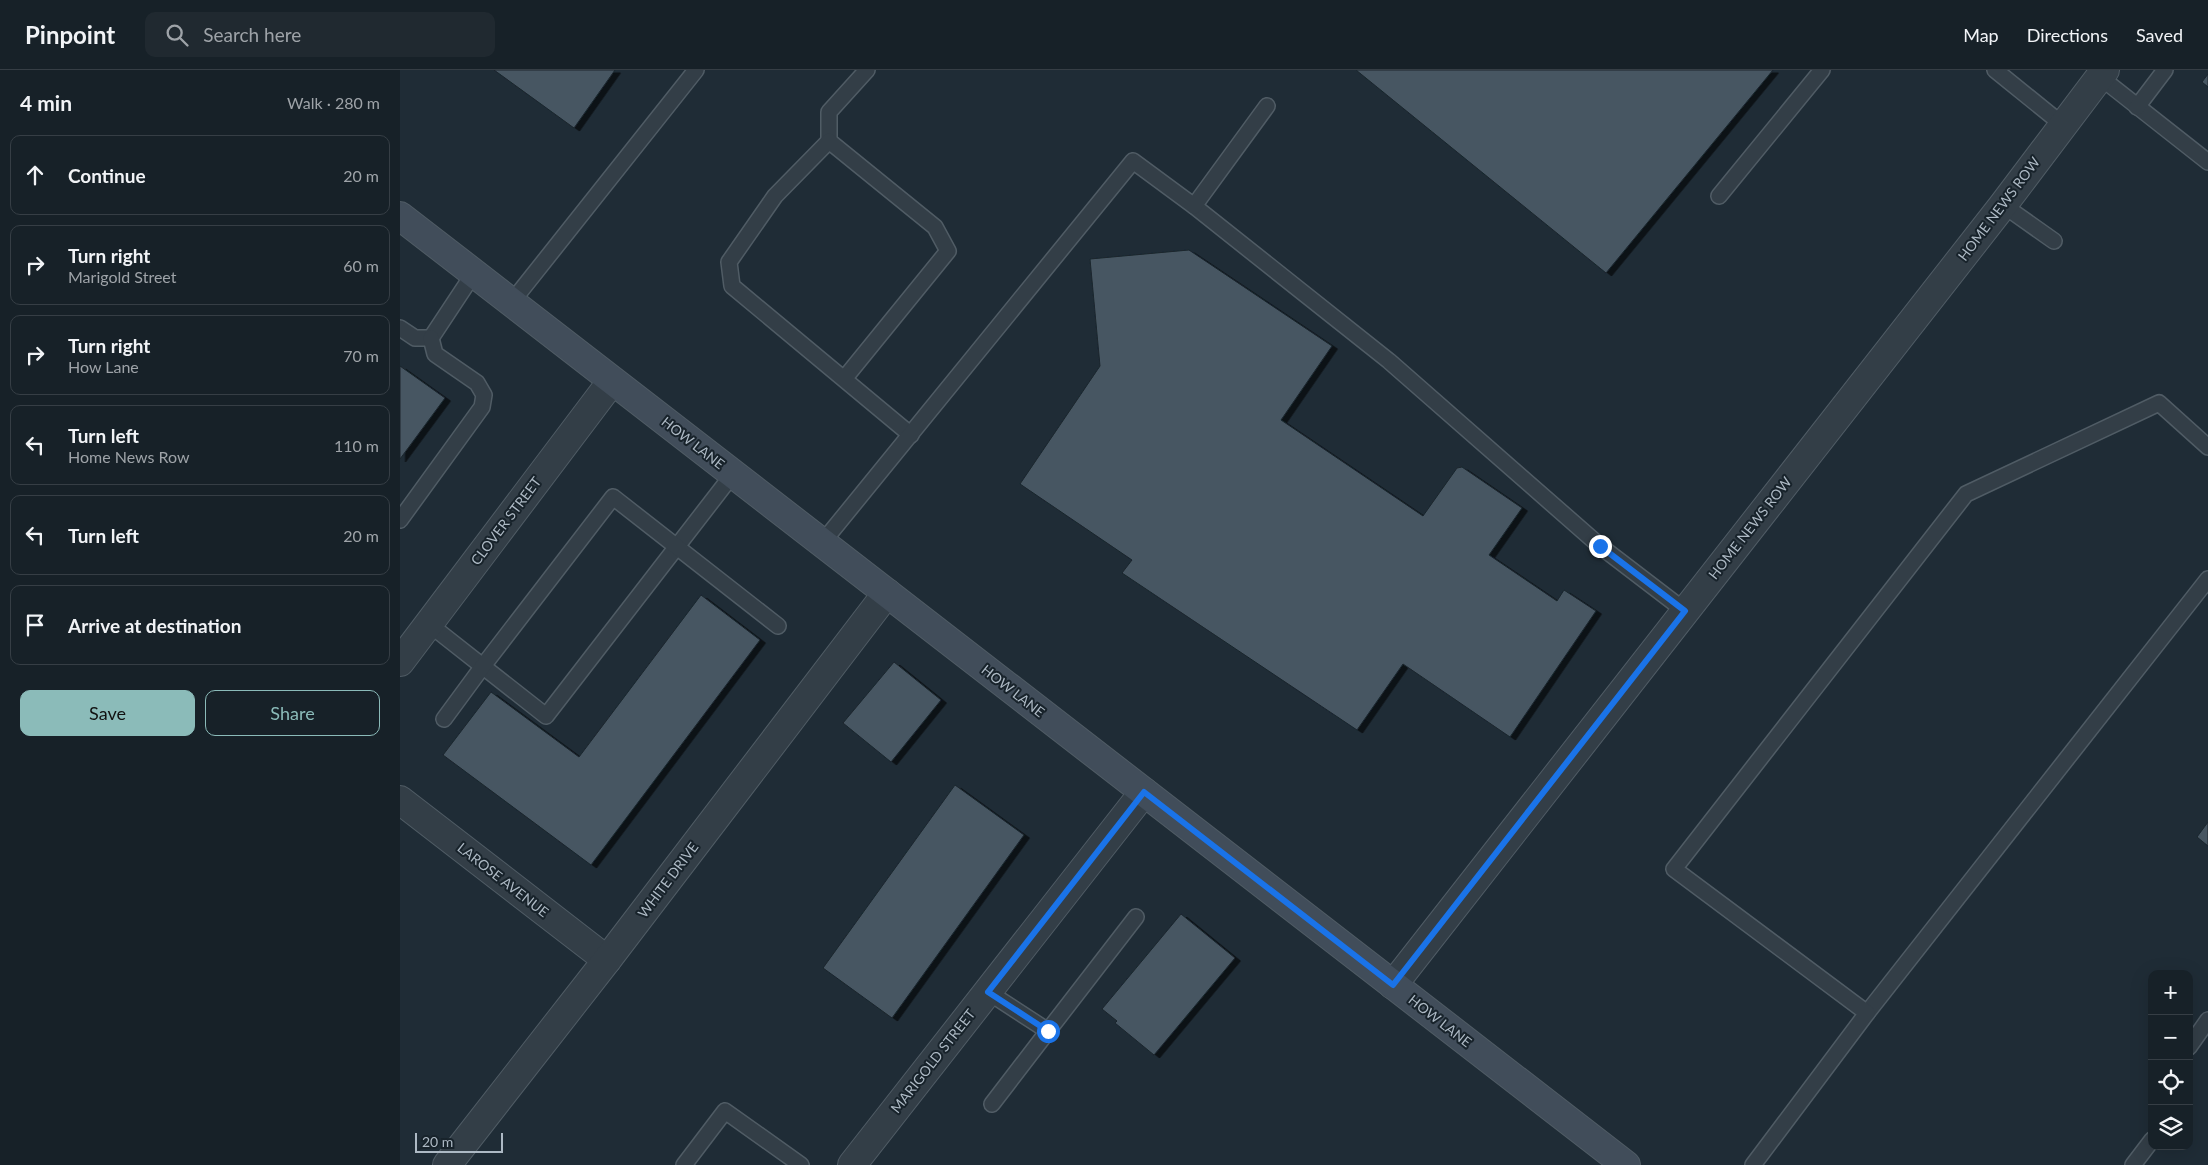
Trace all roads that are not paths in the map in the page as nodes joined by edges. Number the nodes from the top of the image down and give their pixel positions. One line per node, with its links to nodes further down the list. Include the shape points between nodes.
1 (696, 70): 18 (lane)
2 (867, 70): 10 (lane, via 829,112)
3 (1822, 70): 12 (lane)
4 (1995, 70): 9 (lane)
5 (2165, 70): 8 (lane)
6 (2098, 72): 8 (lane); 9 (street, HOME NEWS ROW)
7 (1267, 106): 14 (lane)
8 (2138, 107): 11 (lane)
9 (2063, 125): 13 (street, HOME NEWS ROW)
10 (828, 141): 21 (lane, via 775,196 729,262 732,286); 21 (lane, via 935,227 948,251)
11 (2208, 162)
12 (1719, 196)
13 (2003, 205): 16 (lane); 31 (street, HOME NEWS ROW)
14 (1194, 206): 23 (lane, via 1133,161); 31 (lane, via 1389,361 1600,546)
15 (400, 216): 17 (main road, HOW LANE)
16 (2054, 242)
17 (474, 273): 18 (main road, HOW LANE); 20 (lane)
18 (511, 303): 22 (main road, HOW LANE)
19 (400, 328): 20 (lane, via 415,338)
20 (431, 338): 26 (lane, via 435,354 477,384 484,395 482,407)
21 (844, 379): 23 (lane)
22 (612, 381): 25 (main road, HOW LANE); 32 (street, CLOVER STREET)
23 (911, 435): 27 (lane)
24 (2208, 447): 43 (lane, via 2158,403 1966,494 1674,869)
25 (733, 474): 27 (main road, HOW LANE); 28 (lane)
26 (400, 520)
27 (822, 543): 30 (main road, HOW LANE)
28 (678, 547): 33 (lane); 35 (lane, via 546,716); 35 (lane, via 613,497)
29 (2208, 579): 43 (lane)
30 (887, 593): 37 (main road, HOW LANE); 40 (street, WHITE DRIVE)
31 (1685, 611): 41 (street, HOME NEWS ROW)
32 (429, 624): 34 (street, CLOVER STREET); 35 (lane)
33 (778, 626)
34 (400, 662)
35 (483, 666): 36 (lane)
36 (444, 719)
37 (1144, 792): 41 (main road, HOW LANE); 42 (street, MARIGOLD STREET)
38 (400, 800): 40 (street, LAROSE AVENUE)
39 (1136, 917): 45 (lane)
40 (607, 960): 49 (street, WHITE DRIVE)
41 (1393, 985): 53 (main road, HOW LANE)
42 (988, 992): 45 (lane); 52 (street, MARIGOLD STREET)
43 (1867, 1013): 54 (lane)
44 (2208, 1020): 46 (lane)
45 (1048, 1031): 47 (lane)
46 (2193, 1041)
47 (992, 1104)
48 (2148, 1145): 55 (lane)
49 (447, 1165)
50 (684, 1165): 51 (lane, via 725,1111)
51 (801, 1165)
52 (852, 1165)
53 (1626, 1165)
54 (1753, 1165)
55 (2133, 1165)

